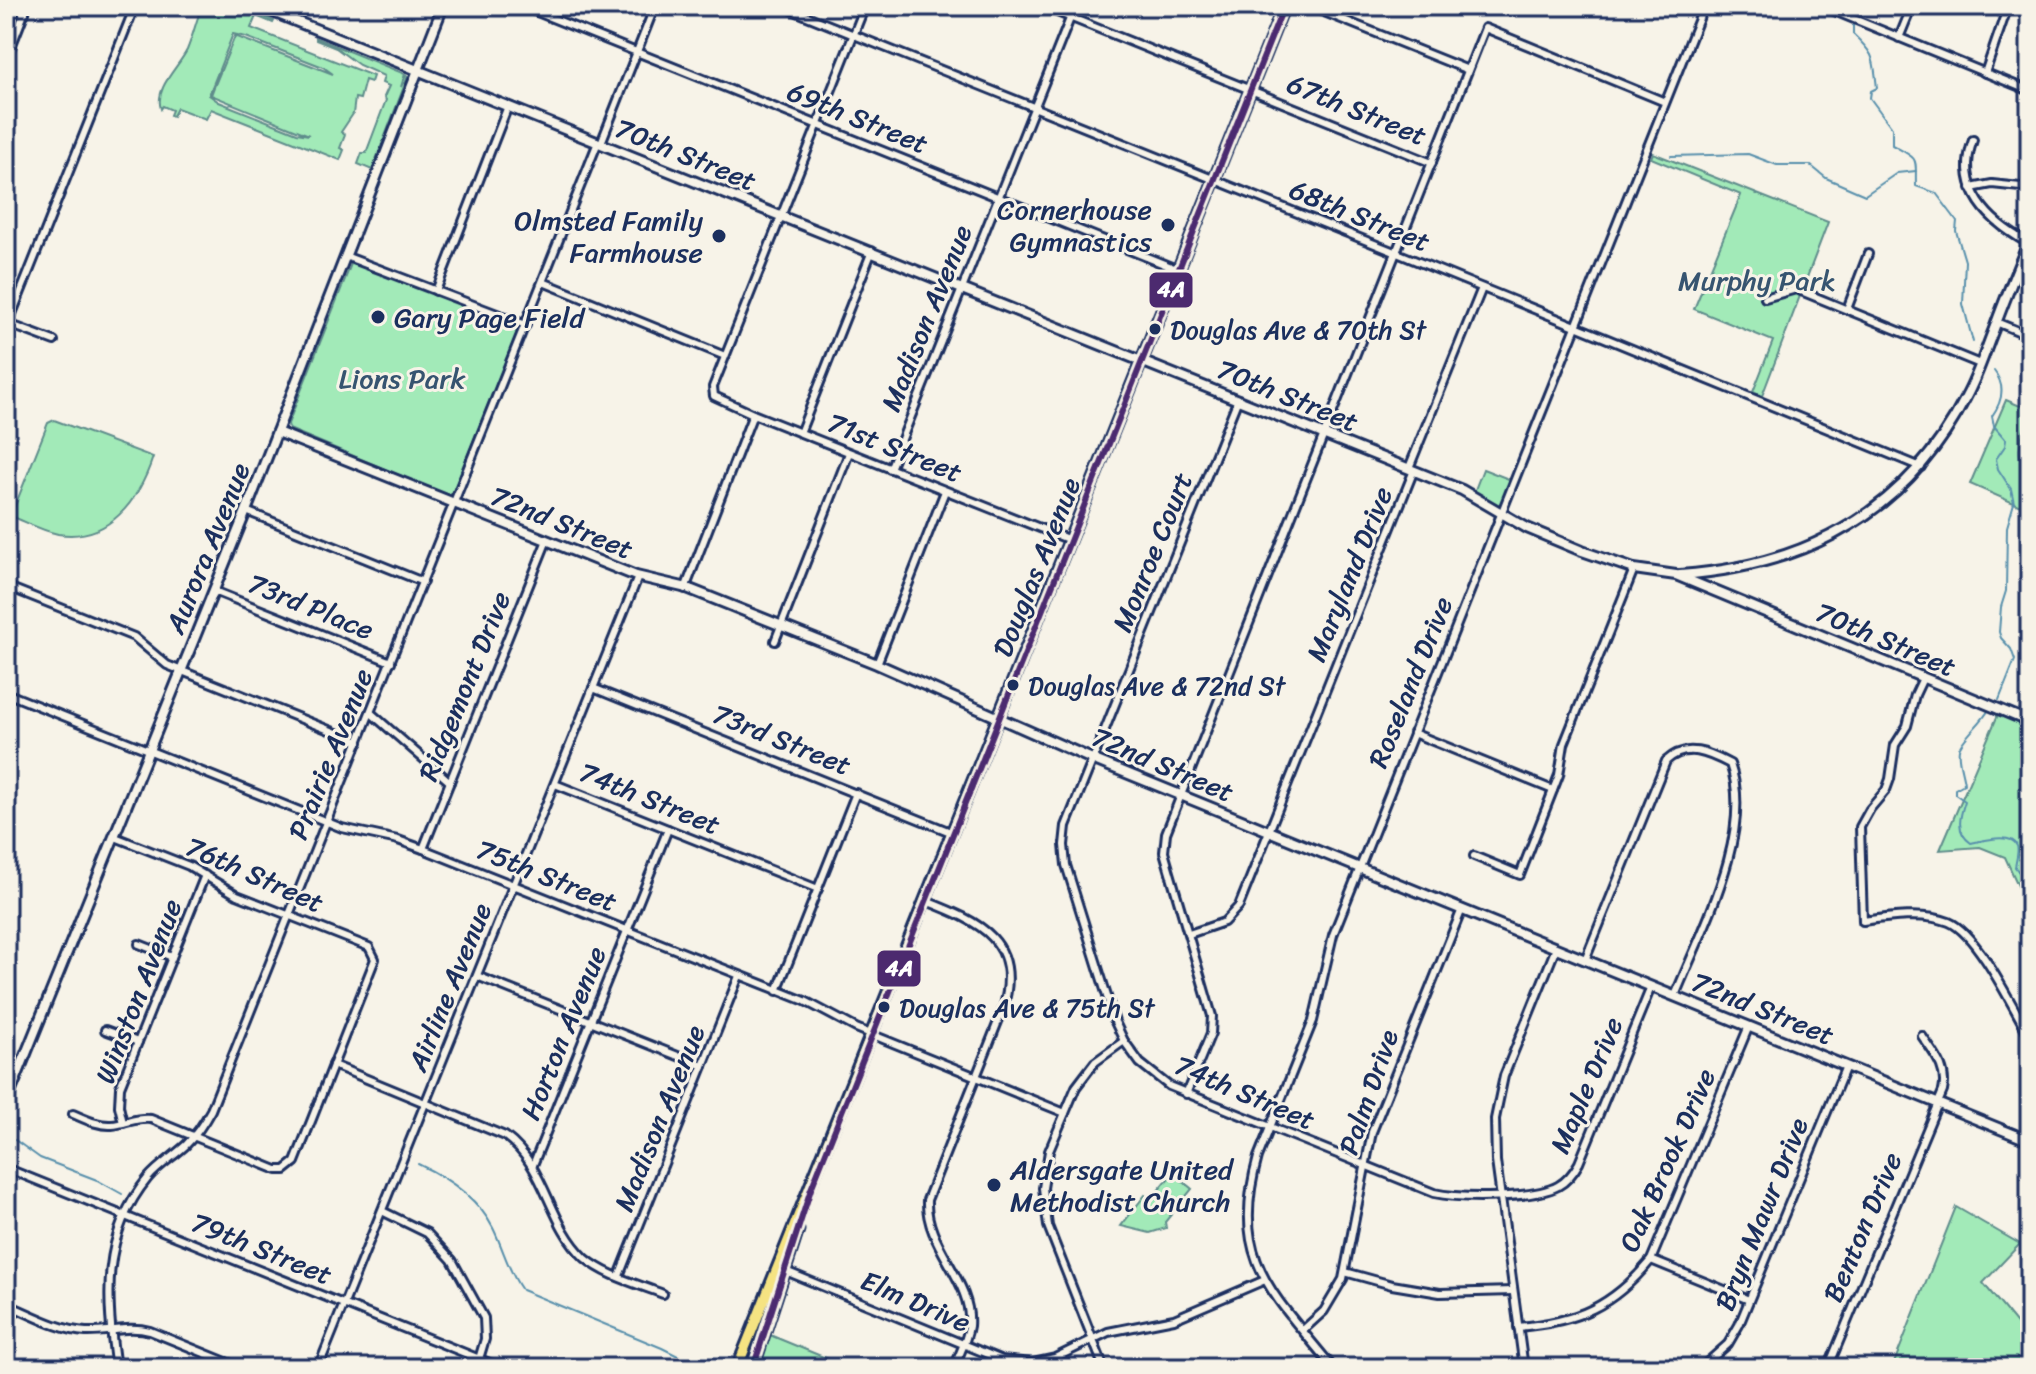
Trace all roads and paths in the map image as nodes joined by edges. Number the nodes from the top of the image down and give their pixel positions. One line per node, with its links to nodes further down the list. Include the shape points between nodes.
1 (7, 6): 17 (street)
2 (135, 6): 53 (street)
3 (258, 6): 23 (street, 70th Street)
4 (443, 6): 23 (street, Aurora Avenue)
5 (522, 6): 21 (street, 69th Street)
6 (655, 6): 21 (street, Prairie Avenue)
7 (782, 6): 19 (street, 68th Street)
8 (865, 6): 19 (street)
9 (1042, 6): 18 (street, 67th Street)
10 (1075, 6): 18 (street, Madison Avenue)
11 (1284, 6): 26 (main road, Douglas Avenue)
12 (1309, 6): 24 (street)
13 (1704, 6): 28 (street, Roseland Drive)
14 (1822, 6): 20 (street)
15 (1912, 6): 20 (street)
16 (2008, 6): 25 (street)
17 (26, 10): 22 (street)
18 (1070, 17): 26 (street, 67th Street); 30 (street, Madison Avenue)
19 (854, 35): 30 (street, 68th Street); 31 (street)
20 (1899, 38): 25 (street)
21 (637, 52): 31 (street, 69th Street); 33 (street, Prairie Avenue)
22 (6, 60)
23 (417, 70): 29 (street, 70th Street); 44 (street, Aurora Avenue)
24 (1468, 70): 28 (street, via 1485,28); 34 (street)
25 (1985, 73): 27 (street)
26 (1251, 90): 34 (street, 67th Street); 35 (main road, Douglas Avenue)
27 (2030, 91)
28 (1665, 102): 55 (street, Roseland Drive)
29 (508, 106): 33 (street, 70th Street); 49 (street)
30 (1034, 108): 35 (street, 68th Street); 38 (street, Madison Avenue)
31 (818, 125): 38 (street, 69th Street); 39 (street)
32 (1973, 140): 36 (street)
33 (600, 143): 39 (street, 70th Street); 46 (street, Prairie Avenue)
34 (1432, 163): 42 (street)
35 (1215, 180): 42 (street, 68th Street); 45 (main road, Douglas Avenue)
36 (1971, 188): 37 (street); 40 (street, via 1984,212)
37 (2030, 188)
38 (998, 198): 45 (street, 69th Street); 47 (street, Madison Avenue)
39 (782, 215): 41 (street, 70th Street); 58 (street)
40 (2029, 240): 52 (street)
41 (872, 251): 47 (street, 70th Street); 64 (street)
42 (1397, 253): 48 (street, 68th Street); 65 (street)
43 (1868, 254): 51 (street)
44 (345, 256): 49 (street); 63 (street, Aurora Avenue)
45 (1179, 270): 59 (main road, Douglas Avenue)
46 (543, 282): 54 (street, Prairie Avenue); 58 (street)
47 (962, 288): 59 (street, 70th Street); 70 (street, Madison Avenue)
48 (1482, 288): 55 (street, 68th Street); 71 (street, Maryland Drive)
49 (436, 291): 54 (street)
50 (1765, 298): 51 (street, via 1796,289)
51 (1847, 309): 60 (street)
52 (1996, 322): 56 (street); 60 (street)
53 (7, 325): 57 (street)
54 (526, 325): 73 (street, Prairie Avenue)
55 (1576, 327): 69 (street, 68th Street); 75 (street, Roseland Drive)
56 (2030, 336)
57 (54, 341)
58 (725, 356): 62 (street, 71st Street, via 713,387 716,399)
59 (1143, 360): 61 (street, 70th Street); 77 (main road, Douglas Avenue)
60 (1980, 364): 69 (street, via 1954,419)
61 (1238, 399): 65 (street, 70th Street); 99 (street, Monroe Court)
62 (753, 414): 64 (street, 71st Street); 83 (street)
63 (277, 432): 73 (street, 72nd Street); 74 (street, Aurora Avenue)
64 (800, 433): 67 (street, 71st Street)
65 (1324, 433): 71 (street, 70th Street); 104 (street)
66 (2030, 443): 68 (street)
67 (849, 453): 70 (street, 71st Street); 85 (street)
68 (2030, 454)
69 (1921, 467): 79 (street, via 1874,511 1814,544 1731,568)
70 (890, 469): 72 (street, 71st Street)
71 (1412, 469): 75 (street, 70th Street); 107 (street, Maryland Drive)
72 (945, 491): 77 (street, 71st Street); 88 (street)
73 (455, 503): 76 (street, 72nd Street); 81 (street, Prairie Avenue)
74 (246, 511): 81 (street); 84 (street, Aurora Avenue)
75 (1502, 512): 78 (street, 70th Street, via 1542,535); 96 (street, Roseland Drive)
76 (547, 540): 80 (street, 72nd Street); 100 (street, Ridgemont Drive)
77 (1070, 540): 94 (main road, Douglas Avenue)
78 (1634, 569): 79 (street, 70th Street); 102 (street, via 1564,744)
79 (1676, 575): 90 (street, 70th Street)
80 (638, 577): 83 (street, 72nd Street); 91 (street, Airline Avenue)
81 (423, 582): 87 (street, Prairie Avenue)
82 (6, 586): 89 (street, via 134,637)
83 (685, 589): 85 (street, 72nd Street)
84 (214, 591): 87 (street, 73rd Place); 89 (street, Aurora Avenue)
85 (781, 625): 86 (street); 88 (street, 72nd Street)
86 (775, 641)
87 (391, 662): 93 (street, Prairie Avenue)
88 (877, 664): 94 (street, 72nd Street)
89 (182, 670): 97 (street); 98 (street, Aurora Avenue)
90 (1923, 678): 95 (street, 70th Street); 135 (street, via 1895,745 1886,790 1860,827 1863,921 1922,917 1955,925 1973,942)
91 (593, 688): 101 (street, Airline Avenue); 103 (street, 73rd Street)
92 (6, 693): 98 (street, 75th Street)
93 (371, 713): 97 (street, Prairie Avenue); 100 (street)
94 (1000, 717): 99 (street, 72nd Street); 108 (main road, Douglas Avenue)
95 (2030, 722)
96 (1413, 733): 102 (street); 112 (street, Roseland Drive)
97 (359, 742): 105 (street, Prairie Avenue)
98 (149, 751): 105 (street, 75th Street); 109 (street, Aurora Avenue)
99 (1092, 759): 104 (street, 72nd Street); 136 (street, Monroe Court, via 1066,826 1066,865)
100 (450, 782): 110 (street, Ridgemont Drive)
101 (555, 784): 106 (street, 74th Street); 114 (street, Airline Avenue)
102 (1553, 790): 111 (street, via 1520,875)
103 (856, 793): 108 (street, 73rd Street); 115 (street)
104 (1181, 795): 107 (street, 72nd Street); 120 (street, via 1164,852)
105 (327, 822): 110 (street, 75th Street); 118 (street, Prairie Avenue)
106 (668, 829): 115 (street, 74th Street); 119 (street, Horton Avenue)
107 (1268, 831): 112 (street, 72nd Street); 120 (street, Maryland Drive, via 1235,912 1224,922)
108 (953, 833): 116 (main road, Douglas Avenue)
109 (115, 837): 113 (street, 76th Street); 144 (street, Aurora Avenue)
110 (423, 849): 114 (street, 75th Street)
111 (1474, 856)
112 (1359, 868): 117 (street, 72nd Street); 149 (street, Roseland Drive, via 1333,935 1313,1021)
113 (205, 875): 118 (street, 76th Street, via 237,895); 123 (street, Winston Avenue)
114 (514, 885): 119 (street, 75th Street); 125 (street, Airline Avenue)
115 (818, 889): 128 (street)
116 (926, 901): 133 (main road, Douglas Avenue); 141 (street, via 984,928 1007,965 1008,995)
117 (1462, 909): 122 (street, 72nd Street); 153 (street, Palm Drive, via 1376,1118)
118 (289, 915): 138 (street, 76th Street, via 375,953); 150 (street, Prairie Avenue, via 211,1110)
119 (627, 931): 126 (street, 75th Street); 130 (street, Horton Avenue)
120 (1189, 934): 142 (street, via 1212,1021)
121 (139, 944): 123 (street)
122 (1556, 948): 124 (street, 72nd Street); 155 (street, via 1498,1098 1494,1140)
123 (172, 957): 137 (street, Winston Avenue)
124 (1585, 960): 127 (street, 72nd Street); 129 (street, via 1666,761 1678,752 1699,750 1730,764 1737,782 1733,843)
125 (477, 976): 130 (street); 143 (street, Airline Avenue)
126 (739, 976): 128 (street, 75th Street); 139 (street, Madison Avenue)
127 (1651, 987): 129 (street, 72nd Street); 155 (street, Maple Drive, via 1574,1172 1544,1191)
128 (777, 991): 133 (street, 75th Street)
129 (1675, 996): 131 (street, 72nd Street)
130 (591, 1021): 139 (street); 152 (street, Horton Avenue)
131 (1749, 1026): 140 (street, 72nd Street); 158 (street, Oak Brook Drive)
132 (105, 1030): 137 (street)
133 (872, 1035): 141 (street, 75th Street); 159 (main road, Douglas Avenue)
134 (1922, 1036): 145 (street, Benton Drive, via 1945,1076)
135 (2030, 1037)
136 (1124, 1041): 142 (street, 74th Street, via 1149,1072); 146 (street, via 1088,1070)
137 (138, 1042): 148 (street, Winston Avenue, via 118,1094)
138 (333, 1065): 143 (street); 150 (street, via 295,1162 287,1169 277,1170)
139 (703, 1066): 161 (street, Madison Avenue)
140 (1846, 1066): 145 (street, 72nd Street); 165 (street, Bryn Mawr Drive)
141 (976, 1077): 146 (street, 75th Street); 172 (street, via 928,1194 927,1209 932,1234 965,1300 969,1324)
142 (1186, 1094): 149 (street, 74th Street)
143 (427, 1102): 152 (street, via 505,1136); 156 (street, Airline Avenue)
144 (6, 1103)
145 (1938, 1103): 151 (street, 72nd Street); 185 (street, Benton Drive)
146 (1065, 1113): 171 (street, via 1046,1163 1043,1200 1048,1226)
147 (73, 1114): 148 (street, via 104,1125)
148 (123, 1123): 150 (street, via 142,1117)
149 (1270, 1128): 153 (street, 74th Street); 162 (street, Roseland Drive, via 1248,1204 1251,1241)
150 (194, 1136): 157 (street, Prairie Avenue, via 147,1179)
151 (2030, 1141)
152 (533, 1165): 161 (street, via 569,1239 588,1260)
153 (1365, 1166): 155 (street, 74th Street, via 1434,1193 1464,1198); 160 (street, Palm Drive)
154 (6, 1168): 157 (street, 79th Street)
155 (1500, 1195): 163 (street)
156 (382, 1211): 167 (street, Airline Avenue); 173 (street, via 427,1233 452,1260 484,1318)
157 (126, 1217): 167 (street, 79th Street); 169 (street, Prairie Avenue, via 108,1273)
158 (1651, 1260): 165 (street); 168 (street, Oak Brook Drive, via 1602,1305 1563,1321)
159 (782, 1269): 172 (street, Elm Drive); 178 (main road, Douglas Avenue); 179 (main road, Douglas Avenue)
160 (1345, 1272): 163 (street, via 1440,1293); 170 (street, Palm Drive, via 1335,1296)
161 (619, 1276): 164 (street)
162 (1265, 1280): 170 (street, Roseland Drive); 171 (street, Elm Drive, via 1174,1319 1119,1328)
163 (1513, 1291): 168 (street)
164 (663, 1294)
165 (1749, 1300): 184 (street, Bryn Mawr Drive, via 1728,1344)
166 (6, 1304): 169 (street, via 69,1329)
167 (345, 1305): 173 (street, 79th Street); 176 (street, Airline Avenue)
168 (1518, 1327): 183 (street)
169 (111, 1329): 174 (street, Prairie Avenue); 175 (street, via 150,1331)
170 (1303, 1330): 182 (street, Roseland Drive)
171 (1093, 1340): 172 (street, Elm Drive, via 1032,1363 1002,1360); 181 (street)
172 (963, 1345): 180 (street)
173 (479, 1359): 177 (street, 79th Street)
174 (116, 1368)
175 (241, 1368)
176 (318, 1368)
177 (502, 1368)
178 (737, 1368)
179 (753, 1368)
180 (954, 1368)
181 (1104, 1368)
182 (1333, 1368)
183 (1524, 1368)
184 (1701, 1368)
185 (1828, 1368)

